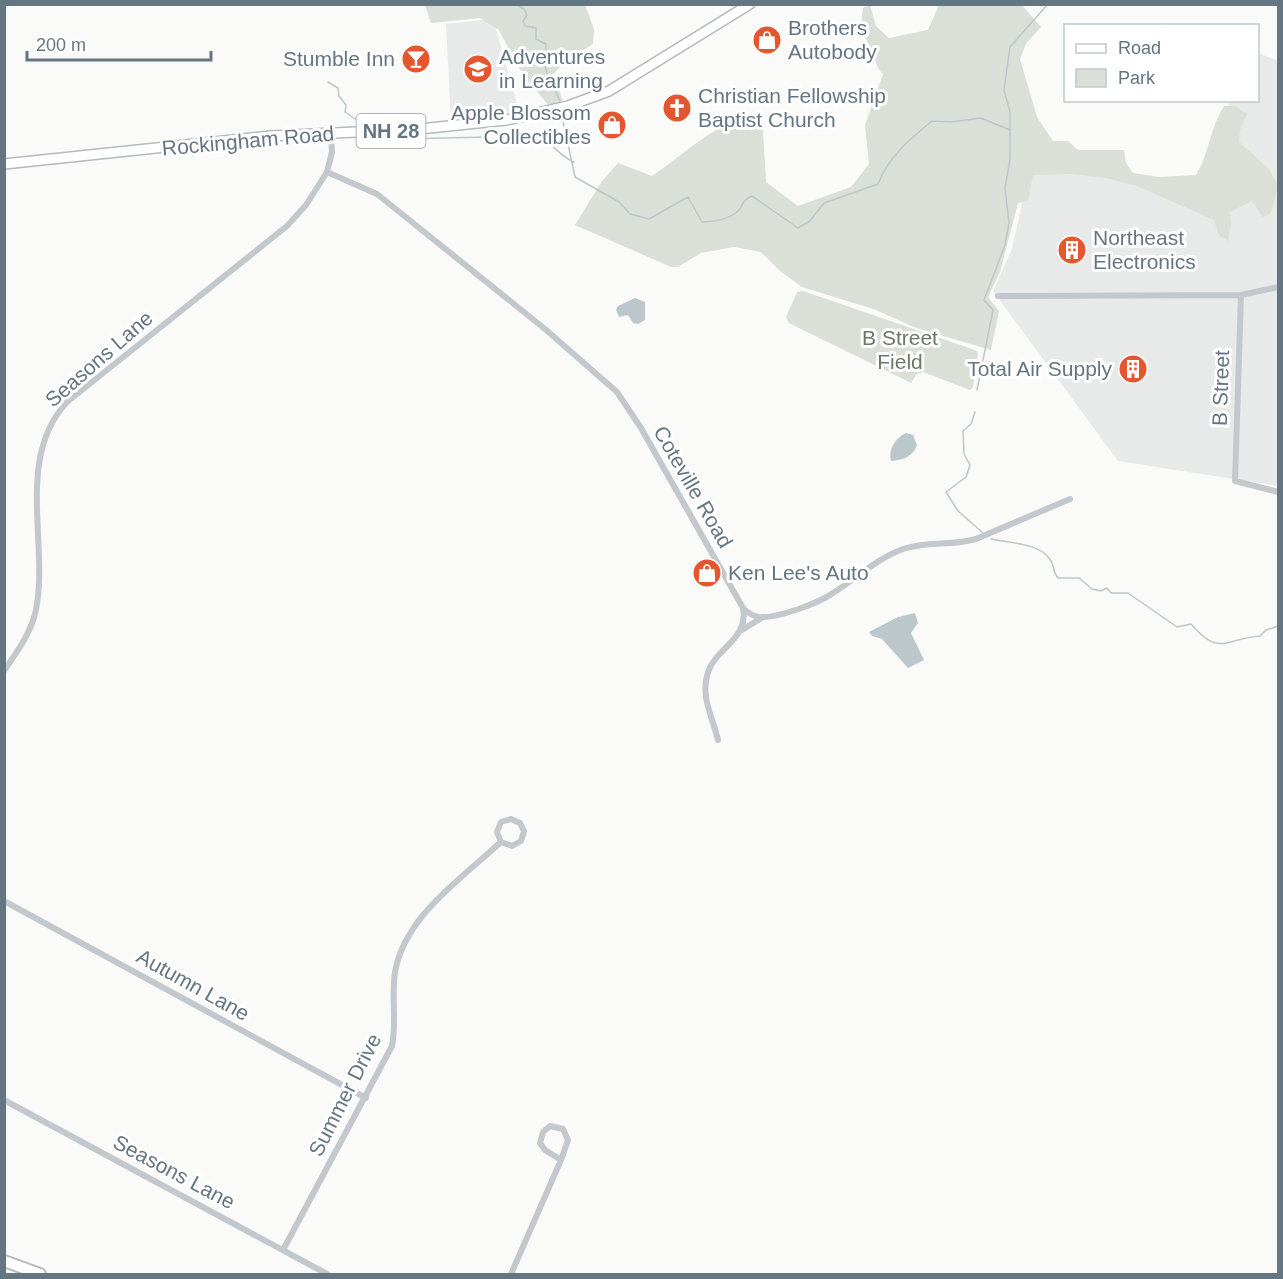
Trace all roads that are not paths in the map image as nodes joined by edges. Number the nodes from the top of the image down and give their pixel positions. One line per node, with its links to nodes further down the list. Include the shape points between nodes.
1 (750, 4): 2 (main road, Rockingham Road / NH 28, via 619,86 568,106 474,126)
2 (331, 133): 3 (main road, Rockingham Road / NH 28); 4 (street, Seasons Lane)
3 (4, 164)
4 (327, 172): 10 (street, Coteville Road, via 377,194 617,392); 13 (street, Seasons Lane, via 287,226 73,398 49,425 39,467 36,611 26,638)
5 (1278, 287): 6 (street)
6 (1241, 295): 7 (street); 8 (street, B Street, via 1235,481)
7 (998, 296)
8 (1278, 492)
9 (1070, 499): 11 (street, via 969,541 905,549 878,560 819,601)
10 (743, 608): 11 (street); 12 (street)
11 (763, 617): 12 (street)
12 (742, 630): 14 (street, via 712,664 706,678 705,695)
13 (4, 671)
14 (718, 740)
15 (501, 842): 15 (street, Summer Drive, via 512,846 521,841 524,831 518,821 501,822 497,832); 17 (street, Summer Drive, via 422,916 402,947 395,975 392,1046)
16 (4, 901): 17 (street, Autumn Lane)
17 (366, 1098): 20 (street, Summer Drive)
18 (4, 1100): 20 (street, Seasons Lane)
19 (561, 1160): 19 (street, via 540,1143 550,1126 561,1128 568,1137); 24 (street)
20 (283, 1250): 23 (street, Seasons Lane)
21 (4, 1261): 22 (highway)
22 (40, 1275)
23 (327, 1275)
24 (511, 1275)

